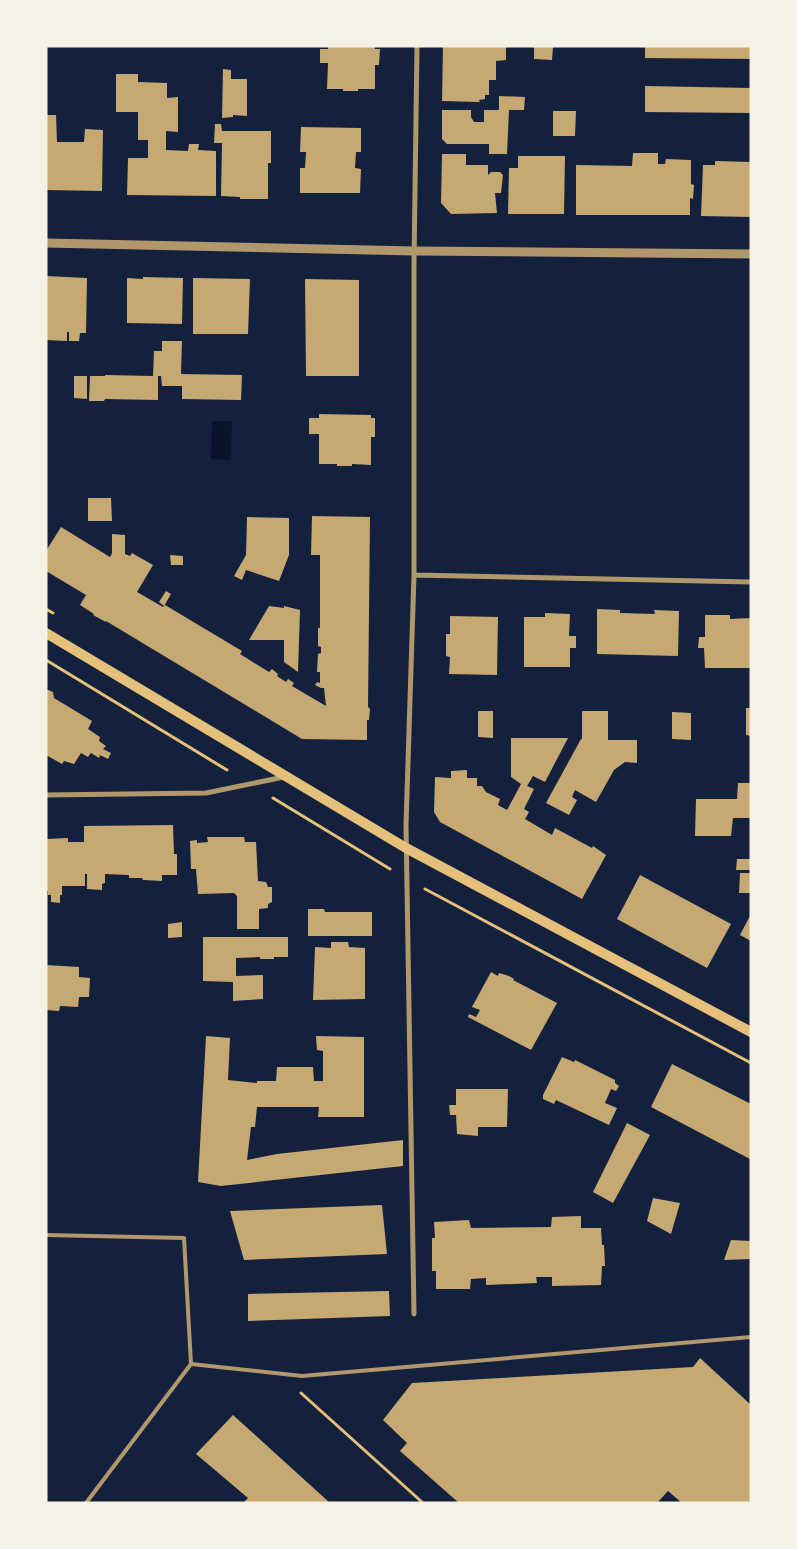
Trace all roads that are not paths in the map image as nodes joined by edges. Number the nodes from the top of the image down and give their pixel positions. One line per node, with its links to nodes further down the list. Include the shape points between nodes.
1 (417, 46): 3 (street)
2 (46, 243): 3 (street)
3 (415, 251): 4 (street); 5 (street)
4 (751, 254)
5 (414, 574): 6 (street); 10 (street)
6 (751, 582)
7 (46, 633): 8 (main road)
8 (286, 777): 9 (street, via 206,793); 10 (main road)
9 (46, 795)
10 (406, 848): 11 (main road); 13 (street)
11 (751, 1032)
12 (46, 1234): 15 (lane, via 184,1238)
13 (414, 1314)
14 (751, 1337): 15 (lane, via 302,1376)
15 (191, 1364): 16 (lane)
16 (86, 1503)

